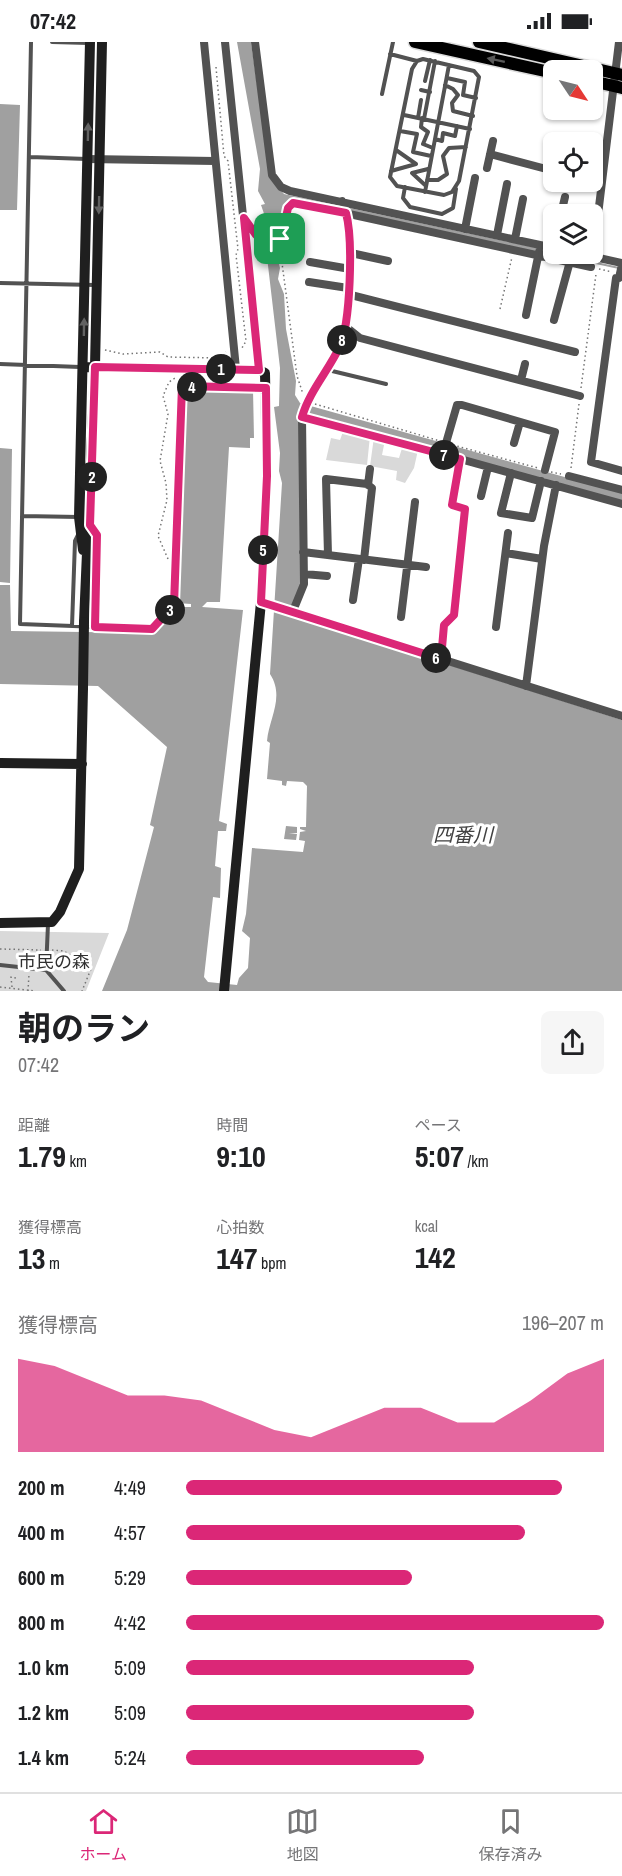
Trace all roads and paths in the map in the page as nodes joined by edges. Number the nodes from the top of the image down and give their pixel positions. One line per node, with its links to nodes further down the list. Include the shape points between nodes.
1 (32, 42): 42 (lane)
2 (52, 42): 11 (lane)
3 (102, 42): 44 (street)
4 (204, 42): 45 (street)
5 (225, 42): 62 (street)
6 (255, 42): 61 (street, via 272,175 290,191)
7 (393, 42): 12 (lane)
8 (415, 42): 18 (main road, one-way to 8)
9 (479, 42): 21 (main road)
10 (619, 42): 21 (street)
11 (90, 43): 43 (street, one-way to 11)
12 (390, 54): 14 (lane); 25 (lane)
13 (430, 60): 14 (lane); 15 (lane); 20 (lane)
14 (417, 61): 28 (lane)
15 (435, 62): 16 (lane); 24 (lane)
16 (449, 65): 19 (lane); 26 (lane, via 477,74 480,80)
17 (216, 67): 91 (path, via 246,340 241,349)
18 (543, 71)
19 (447, 78): 22 (lane); 26 (lane, via 465,82 463,95)
20 (425, 81)
21 (618, 81): 50 (street)
22 (445, 86): 29 (lane, via 458,95 452,103 453,111); 31 (lane)
23 (421, 90): 24 (lane)
24 (430, 92): 30 (lane)
25 (382, 94)
26 (476, 98): 29 (lane)
27 (421, 100): 30 (lane)
28 (404, 114): 30 (lane); 34 (lane)
29 (473, 116): 33 (lane)
30 (421, 118): 31 (lane); 38 (lane, via 421,127 428,132 423,144)
31 (438, 122): 32 (lane); 35 (lane)
32 (457, 126): 33 (lane); 35 (lane, via 455,136 443,134 442,141)
33 (470, 129): 37 (lane)
34 (400, 130): 39 (lane); 41 (lane, via 417,134 413,152)
35 (435, 139): 38 (lane)
36 (493, 141): 40 (street)
37 (466, 147): 52 (lane, via 449,148 443,156 447,174 438,180); 54 (lane)
38 (433, 148): 41 (lane)
39 (396, 150): 49 (lane); 49 (lane, via 416,164)
40 (490, 154): 46 (street); 47 (street)
41 (432, 156): 48 (lane)
42 (30, 157): 43 (lane); 82 (lane)
43 (87, 159): 44 (street); 83 (street)
44 (100, 159): 45 (street); 84 (street, one-way to 84)
45 (215, 161): 91 (street)
46 (487, 168)
47 (543, 168)
48 (429, 169): 52 (lane); 56 (lane, via 412,173)
49 (391, 171): 55 (lane, via 392,182)
50 (603, 177)
51 (476, 178): 63 (street)
52 (427, 180): 56 (lane)
53 (507, 184): 64 (street)
54 (457, 185): 55 (lane, via 454,206 442,214 410,207 403,198); 57 (lane, via 447,194)
55 (405, 186): 57 (lane)
56 (426, 186): 57 (lane)
57 (425, 192)
58 (565, 197): 60 (street)
59 (523, 199): 66 (street)
60 (563, 204)
61 (344, 208): 63 (street); 65 (street, via 293,203 288,208); 67 (street); 71 (street)
62 (244, 218): 65 (street, via 256,235); 99 (street)
63 (465, 229): 64 (street)
64 (496, 235): 66 (street)
65 (280, 239): 106 (path, via 297,376)
66 (515, 239): 68 (street)
67 (513, 250): 68 (street); 86 (path)
68 (540, 250): 69 (street); 70 (street); 87 (street)
69 (543, 250)
70 (543, 251)
71 (351, 254): 73 (street); 79 (street)
72 (603, 260): 78 (street)
73 (388, 261)
74 (310, 262): 79 (street)
75 (569, 264): 88 (street)
76 (587, 264): 77 (street)
77 (594, 267): 78 (path)
78 (621, 267): 115 (street, via 616,278 591,462)
79 (350, 269): 85 (street)
80 (309, 282): 85 (street)
81 (0, 283): 82 (lane)
82 (28, 284): 83 (lane); 94 (lane)
83 (85, 285): 84 (lane); 96 (street, one-way to 83)
84 (98, 285): 97 (street)
85 (348, 291): 89 (street); 92 (street)
86 (500, 309)
87 (526, 315)
88 (554, 320)
89 (345, 326): 100 (street, via 341,345); 102 (street, via 360,338)
90 (104, 349): 91 (path, via 123,354 160,352 180,358 222,358)
91 (230, 352): 98 (street)
92 (575, 352)
93 (0, 364): 94 (lane)
94 (26, 364): 96 (lane); 126 (lane)
95 (525, 364): 102 (street)
96 (83, 367): 97 (street); 127 (street)
97 (95, 367): 98 (street); 127 (street)
98 (236, 369): 99 (street)
99 (259, 370): 104 (street, via 265,373)
100 (327, 370): 103 (lane); 106 (street)
101 (176, 378): 134 (path, via 169,382 163,396 168,414 159,461 167,500 158,536 166,558)
102 (521, 380): 105 (street)
103 (386, 384)
104 (266, 388): 134 (lane, via 182,386); 140 (street, via 267,476)
105 (580, 396)
106 (306, 403): 107 (street)
107 (302, 416): 111 (street); 129 (street)
108 (520, 422): 109 (street, via 457,405); 110 (street); 114 (street, via 555,432)
109 (446, 443)
110 (514, 443)
111 (460, 459): 112 (street); 125 (path, via 452,505)
112 (488, 467): 116 (street); 122 (street)
113 (370, 469): 119 (street)
114 (545, 470)
115 (622, 471)
116 (511, 473): 118 (street); 118 (street, via 501,513 532,518)
117 (569, 476): 121 (street)
118 (541, 481): 120 (street)
119 (368, 485): 131 (street, via 326,479); 133 (street, via 372,488)
120 (556, 485): 124 (street); 132 (street)
121 (622, 490)
122 (481, 496)
123 (415, 502): 135 (street)
124 (622, 504)
125 (465, 509): 146 (street, via 454,615 444,625)
126 (22, 516): 127 (lane); 143 (lane, via 20,624)
127 (85, 522): 143 (lane, via 75,541); 144 (lane, via 97,535); 150 (street, bridge)
128 (508, 533): 130 (street)
129 (303, 552): 131 (street); 137 (street)
130 (506, 553): 132 (street); 145 (street)
131 (328, 555): 133 (street)
132 (542, 559): 147 (street)
133 (361, 560): 135 (street); 139 (street)
134 (176, 563): 144 (lane, via 174,605 152,629)
135 (407, 565): 136 (street); 142 (street)
136 (426, 567)
137 (304, 574): 138 (street); 141 (street, via 304,584)
138 (327, 576)
139 (353, 600)
140 (261, 602): 141 (street); 161 (street)
141 (292, 611): 146 (street)
142 (400, 617)
143 (72, 626): 144 (lane)
144 (95, 627)
145 (496, 627)
146 (441, 659): 147 (street)
147 (526, 686): 148 (street)
148 (622, 716)
149 (0, 763): 150 (street)
150 (82, 764): 152 (street, via 79,869 60,912)
151 (0, 923): 152 (street)
152 (48, 924): 154 (lane)
153 (0, 949): 154 (path)
154 (48, 950): 157 (lane); 165 (path, via 64,951 91,969)
155 (0, 965): 156 (lane)
156 (30, 967): 157 (lane); 162 (path)
157 (46, 970): 164 (lane)
158 (16, 980): 160 (path, via 11,977)
159 (0, 987): 160 (path)
160 (12, 987): 162 (path)
161 (224, 988)
162 (28, 990): 163 (path)
163 (34, 991)
164 (64, 991)
165 (82, 991)

